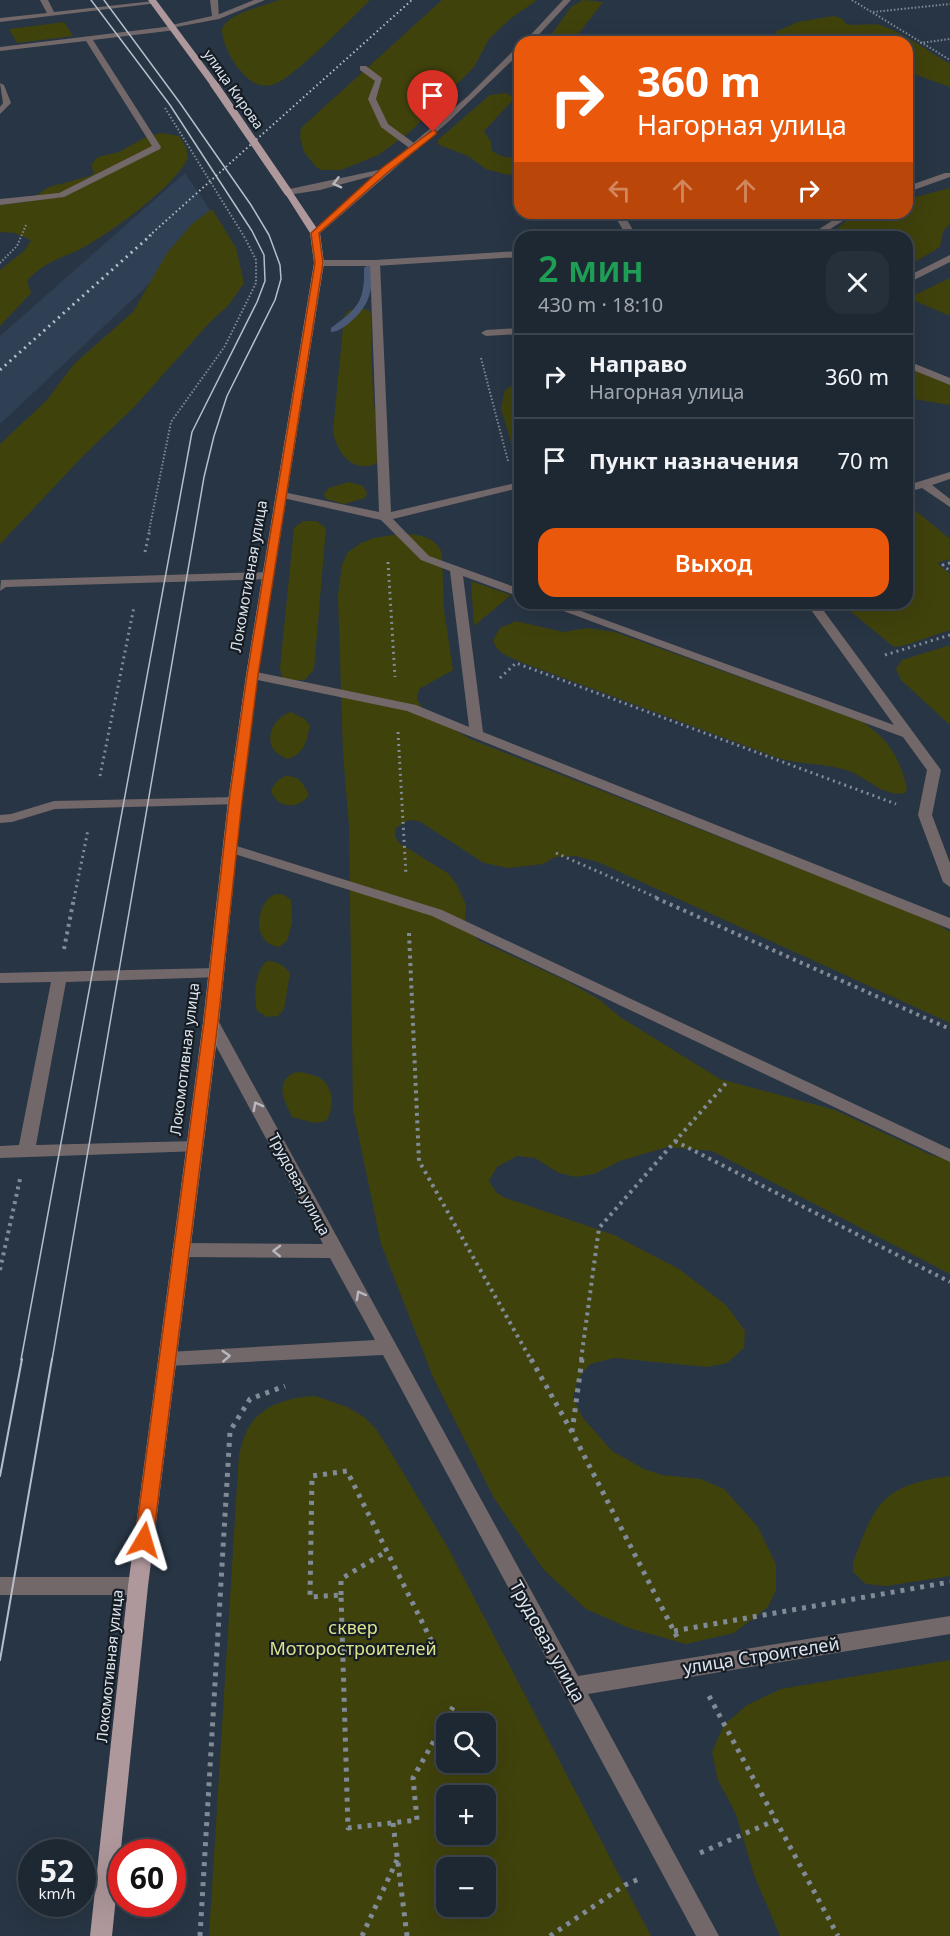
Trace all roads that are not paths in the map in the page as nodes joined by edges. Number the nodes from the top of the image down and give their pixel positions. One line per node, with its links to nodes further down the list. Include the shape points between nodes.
1 (44, 0): 6 (street)
2 (214, 0): 7 (street)
3 (261, 0): 7 (street)
4 (567, 0): 10 (street)
5 (153, 1): 6 (street); 9 (main road, улица Кирова)
6 (52, 14): 8 (street)
7 (216, 17): 9 (street)
8 (0, 20)
9 (172, 27): 11 (street); 21 (main road, улица Кирова, bridge)
10 (534, 36)
11 (88, 38): 12 (street); 22 (street, via 157,147 61,195)
12 (0, 49)
13 (514, 55): 17 (street)
14 (363, 68): 17 (street, via 379,80 372,99 384,125)
15 (0, 85): 16 (street, via 7,103)
16 (0, 112)
17 (415, 148): 18 (street)
18 (385, 170): 21 (street, one-way to 21); 25 (street)
19 (949, 175): 20 (street)
20 (913, 187)
21 (290, 194): 25 (main road, Локомотивная улица)
22 (0, 202)
23 (840, 219): 24 (street)
24 (822, 231)
25 (315, 233): 28 (main road, Локомотивная улица)
26 (514, 254): 29 (street)
27 (950, 258): 30 (street)
28 (319, 263): 29 (street); 41 (main road, Локомотивная улица)
29 (375, 263): 43 (street)
30 (913, 277)
31 (514, 331): 32 (street)
32 (486, 333)
33 (913, 366): 34 (street)
34 (950, 382)
35 (950, 463): 36 (street)
36 (950, 468)
37 (950, 475): 38 (street)
38 (924, 484): 40 (street); 42 (street)
39 (514, 486): 43 (street)
40 (913, 487)
41 (283, 495): 43 (street); 45 (main road, Локомотивная улица)
42 (950, 504)
43 (385, 516): 44 (street, via 424,558)
44 (456, 569): 47 (street); 52 (street)
45 (268, 576): 46 (street); 50 (main road, Локомотивная улица)
46 (0, 587)
47 (514, 591)
48 (564, 609): 51 (street)
49 (816, 609): 51 (street)
50 (252, 675): 52 (street, via 411,708); 53 (main road, Локомотивная улица)
51 (907, 734): 56 (street, via 934,770 925,815)
52 (477, 735): 57 (street)
53 (235, 801): 54 (street, via 54,805); 55 (main road, Локомотивная улица)
54 (0, 819)
55 (230, 848): 58 (main road, Локомотивная улица); 65 (street, via 437,913)
56 (950, 882)
57 (950, 924)
58 (216, 973): 59 (street); 61 (main road, Локомотивная улица)
59 (59, 977): 60 (street); 64 (street)
60 (0, 978)
61 (211, 1022): 62 (main road, Локомотивная улица); 67 (street, Трудовая улица, one-way to 61)
62 (195, 1148): 64 (street); 66 (main road, Локомотивная улица)
63 (0, 1152): 64 (street)
64 (26, 1152)
65 (950, 1156)
66 (181, 1250): 67 (street, one-way to 66); 69 (main road, Локомотивная улица)
67 (336, 1251): 68 (street, Трудовая улица, one-way to 67)
68 (388, 1347): 69 (street, one-way to 68); 73 (street, Трудовая улица)
69 (168, 1359): 71 (main road, Локомотивная улица)
70 (0, 1586): 71 (street)
71 (138, 1586): 74 (main road, Локомотивная улица)
72 (950, 1625): 73 (street, улица Строителей)
73 (573, 1687): 75 (street, Трудовая улица)
74 (101, 1936)
75 (708, 1936)

